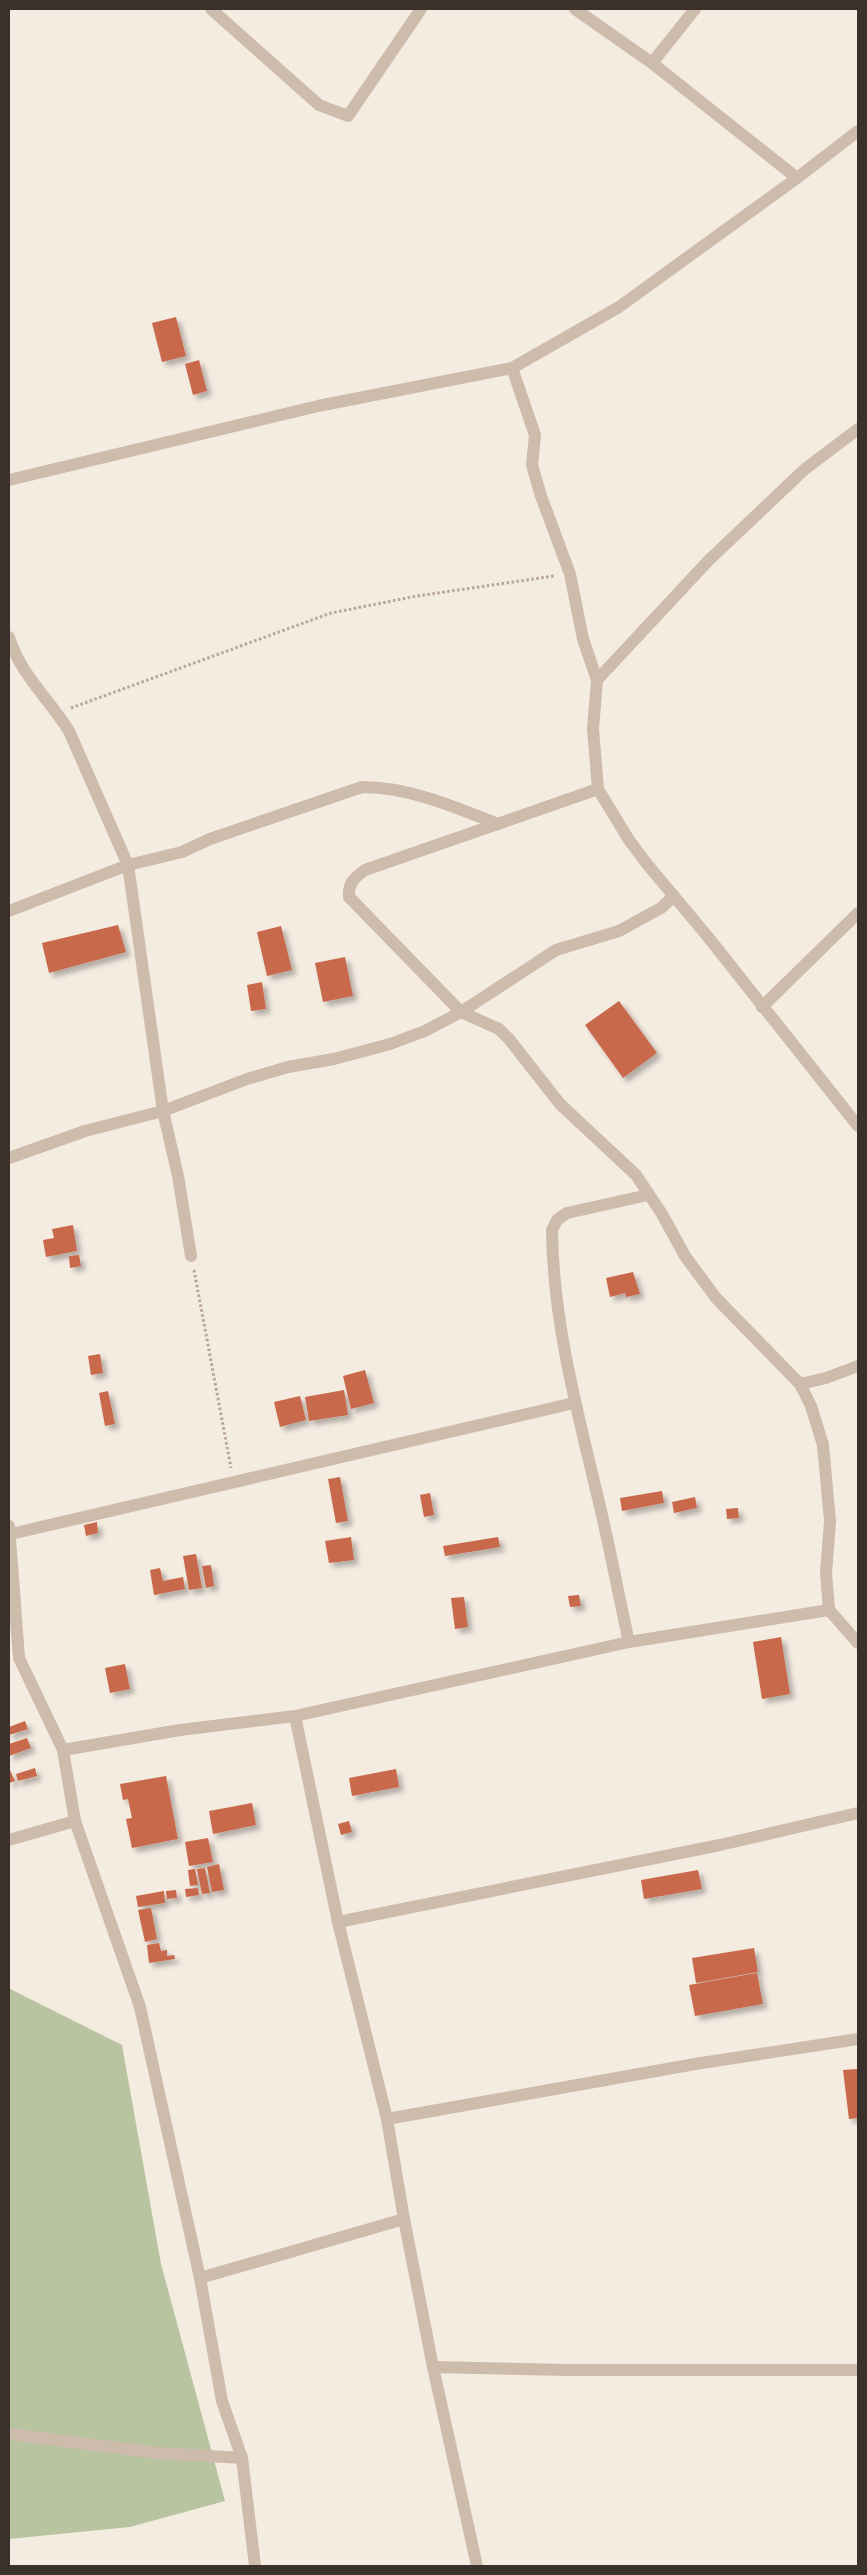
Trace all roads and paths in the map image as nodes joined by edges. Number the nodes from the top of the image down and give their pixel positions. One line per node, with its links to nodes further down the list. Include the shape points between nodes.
1 (211, 9): 2 (street, via 320,106 348,116)
2 (421, 9)
3 (576, 9): 5 (street)
4 (695, 9): 5 (street)
5 (652, 63): 7 (street)
6 (858, 131): 7 (street)
7 (798, 178): 8 (street, via 619,307)
8 (512, 368): 10 (street, via 318,406); 11 (street, via 535,435 532,465)
9 (858, 428): 13 (street, via 805,469 710,560)
10 (9, 480)
11 (570, 574): 13 (street, via 583,639); 14 (path, via 417,596 331,613)
12 (9, 637): 14 (street, via 21,668)
13 (597, 680): 15 (street, via 593,729)
14 (58, 713): 17 (street)
15 (598, 789): 16 (street); 18 (street, via 629,840)
16 (498, 824): 17 (street, via 441,802 380,787 362,787 210,839 182,852); 22 (street, via 365,870 348,887 349,897)
17 (128, 865): 19 (street); 23 (street)
18 (674, 896): 21 (street); 22 (street, via 661,908 619,931 556,950)
19 (9, 910)
20 (858, 912): 21 (street)
21 (762, 1007): 24 (street)
22 (461, 1012): 23 (street, via 390,1044 248,1079); 26 (street, via 499,1029 510,1039 560,1104 636,1175)
23 (163, 1110): 25 (street, via 85,1131); 27 (street)
24 (858, 1126)
25 (9, 1158)
26 (648, 1195): 29 (street, via 685,1256 716,1298); 30 (street, via 567,1213 557,1220 552,1230 556,1304)
27 (191, 1256): 31 (path)
28 (858, 1366): 29 (street)
29 (800, 1384): 33 (street, via 811,1406 823,1445 830,1521 826,1573)
30 (574, 1402): 31 (street); 34 (street)
31 (234, 1480): 32 (street)
32 (10, 1530): 36 (street)
33 (829, 1610): 34 (street); 35 (street)
34 (629, 1642): 37 (street)
35 (858, 1643)
36 (14, 1659): 38 (street)
37 (295, 1716): 38 (street, via 180,1730); 42 (street)
38 (63, 1750): 40 (street)
39 (858, 1813): 42 (street, via 720,1845)
40 (75, 1821): 41 (street); 46 (street, via 140,2007)
41 (9, 1840)
42 (338, 1922): 44 (street)
43 (858, 2039): 44 (street, via 694,2064)
44 (387, 2119): 45 (street)
45 (404, 2219): 46 (street); 47 (street)
46 (200, 2278): 50 (street, via 222,2402)
47 (433, 2366): 48 (street, via 579,2370); 52 (street)
48 (858, 2370)
49 (9, 2434): 50 (street, via 157,2452)
50 (242, 2458): 51 (street)
51 (255, 2566)
52 (477, 2566)

